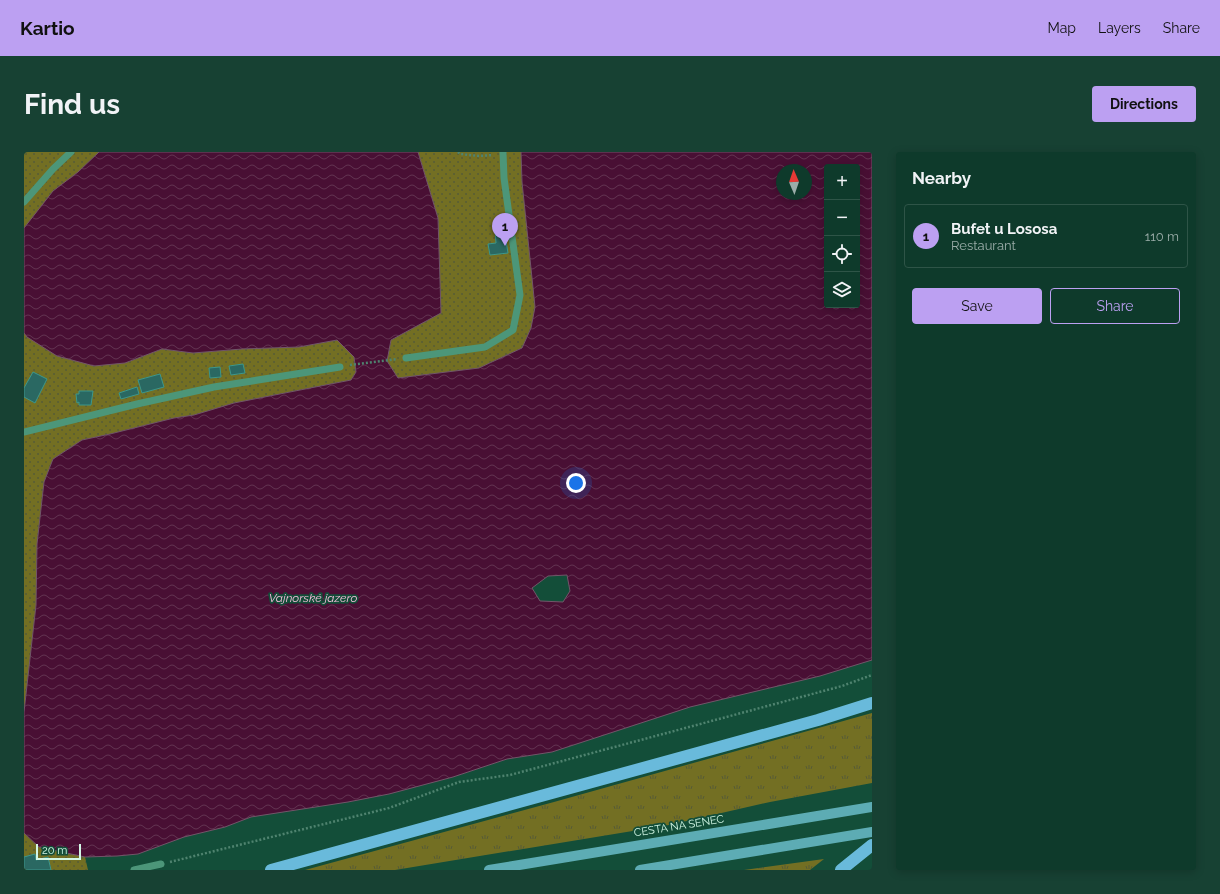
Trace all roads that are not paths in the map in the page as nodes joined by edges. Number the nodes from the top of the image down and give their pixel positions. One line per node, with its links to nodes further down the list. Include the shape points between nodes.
1 (70, 152): 3 (lane)
2 (503, 153): 4 (lane, via 520,295 513,330 485,347)
3 (24, 202)
4 (406, 358)
5 (340, 367): 6 (lane, via 214,387)
6 (24, 432)
7 (872, 703): 13 (highway)
8 (872, 807): 14 (main road, CESTA NA SENEC)
9 (872, 832): 15 (main road)
10 (872, 845): 16 (highway)
11 (161, 864): 12 (lane)
12 (134, 870)
13 (271, 870)
14 (489, 870)
15 (640, 870)
16 (841, 870)

